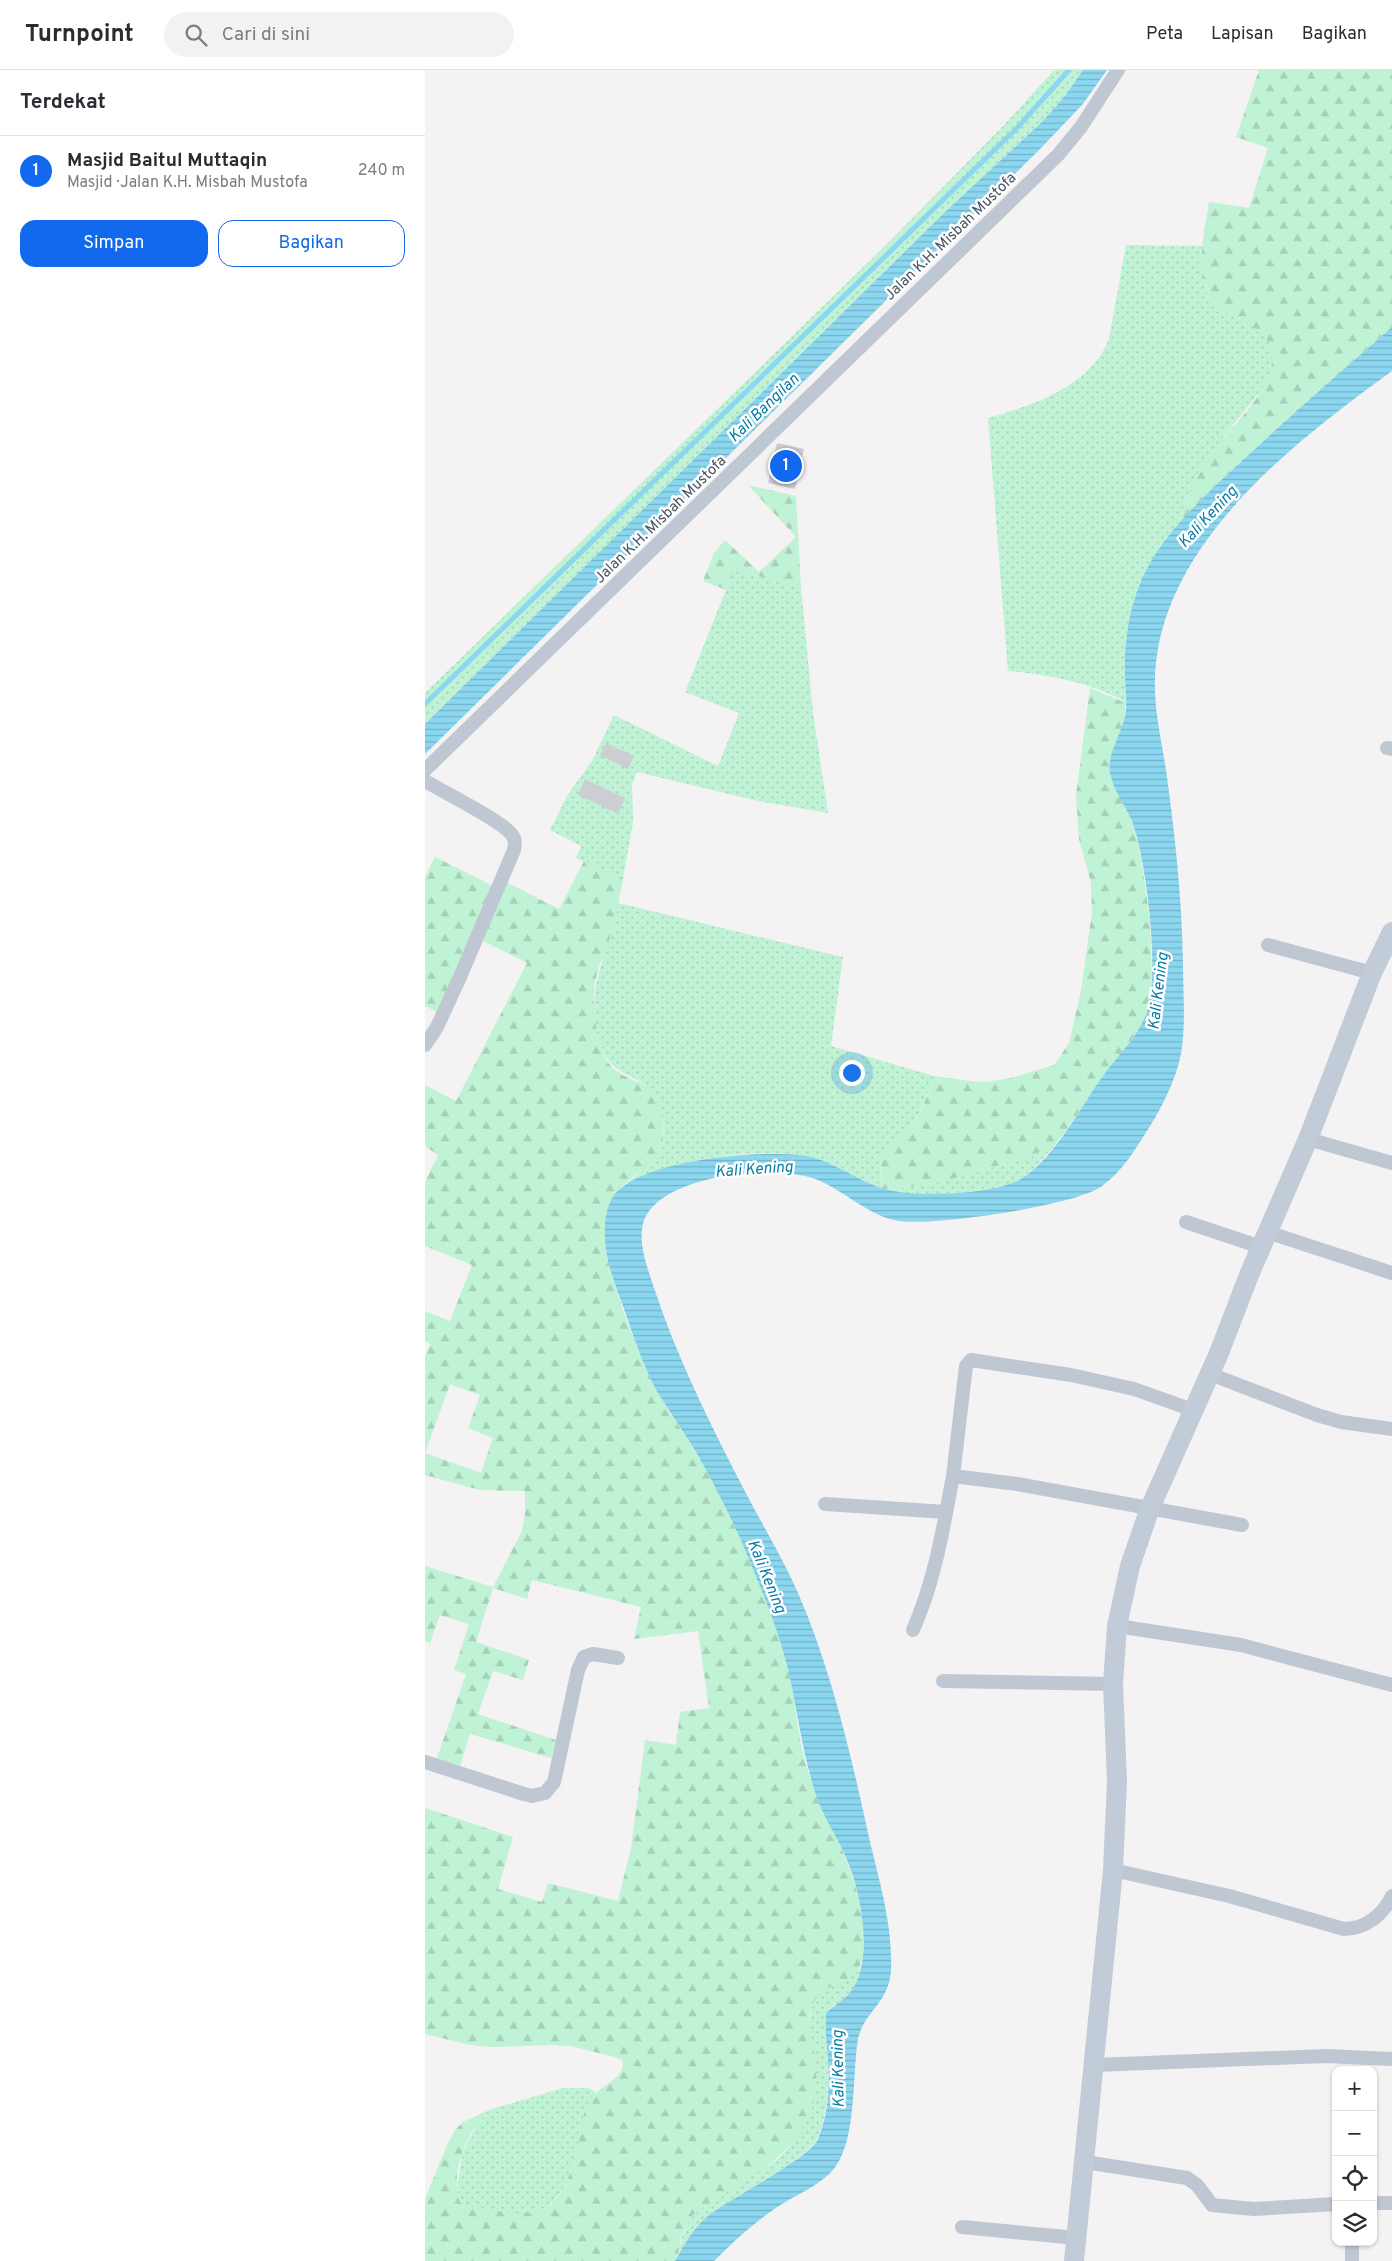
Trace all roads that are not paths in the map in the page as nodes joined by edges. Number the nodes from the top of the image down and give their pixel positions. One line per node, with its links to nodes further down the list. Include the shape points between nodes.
1 (1119, 70): 2 (street, Jalan K.H. Misbah Mustofa, via 1058,155)
2 (425, 770)
3 (425, 781): 7 (street, via 502,826 515,842 487,917 437,1026)
4 (1392, 932): 6 (main road)
5 (1268, 945): 6 (street)
6 (1372, 973): 8 (main road)
7 (425, 1045)
8 (1308, 1139): 9 (street); 11 (main road)
9 (1392, 1163)
10 (1186, 1222): 11 (street)
11 (1264, 1240): 12 (street); 13 (main road)
12 (1392, 1272)
13 (1210, 1374): 14 (main road); 15 (street, via 1317,1416)
14 (1193, 1410): 16 (street, via 1134,1389 1071,1375 971,1360 966,1366); 18 (main road)
15 (1392, 1428)
16 (953, 1476): 18 (street); 19 (street)
17 (825, 1504): 19 (street)
18 (1150, 1508): 20 (street); 21 (main road, via 1130,1566)
19 (946, 1512): 22 (street, via 936,1566)
20 (1242, 1525)
21 (1117, 1626): 25 (main road); 26 (street, via 1241,1645)
22 (913, 1630)
23 (618, 1658): 27 (street, via 593,1654 584,1657 554,1782 545,1793 524,1794)
24 (943, 1681): 25 (street)
25 (1113, 1684): 28 (main road, via 1117,1781)
26 (1392, 1685)
27 (425, 1762)
28 (1113, 1870): 29 (street, via 1229,1896 1344,1929 1352,1929 1379,1915); 31 (main road)
29 (1392, 1896)
30 (1392, 2059): 31 (street, via 1326,2056)
31 (1095, 2065): 32 (main road)
32 (1085, 2162): 35 (street, via 1187,2178 1197,2185 1212,2205 1254,2209); 37 (main road)
33 (1377, 2203): 34 (street)
34 (1392, 2203)
35 (1332, 2204)
36 (962, 2227): 37 (street)
37 (1077, 2238): 39 (main road)
38 (1352, 2246): 40 (street)
39 (1074, 2261)
40 (1352, 2261)

